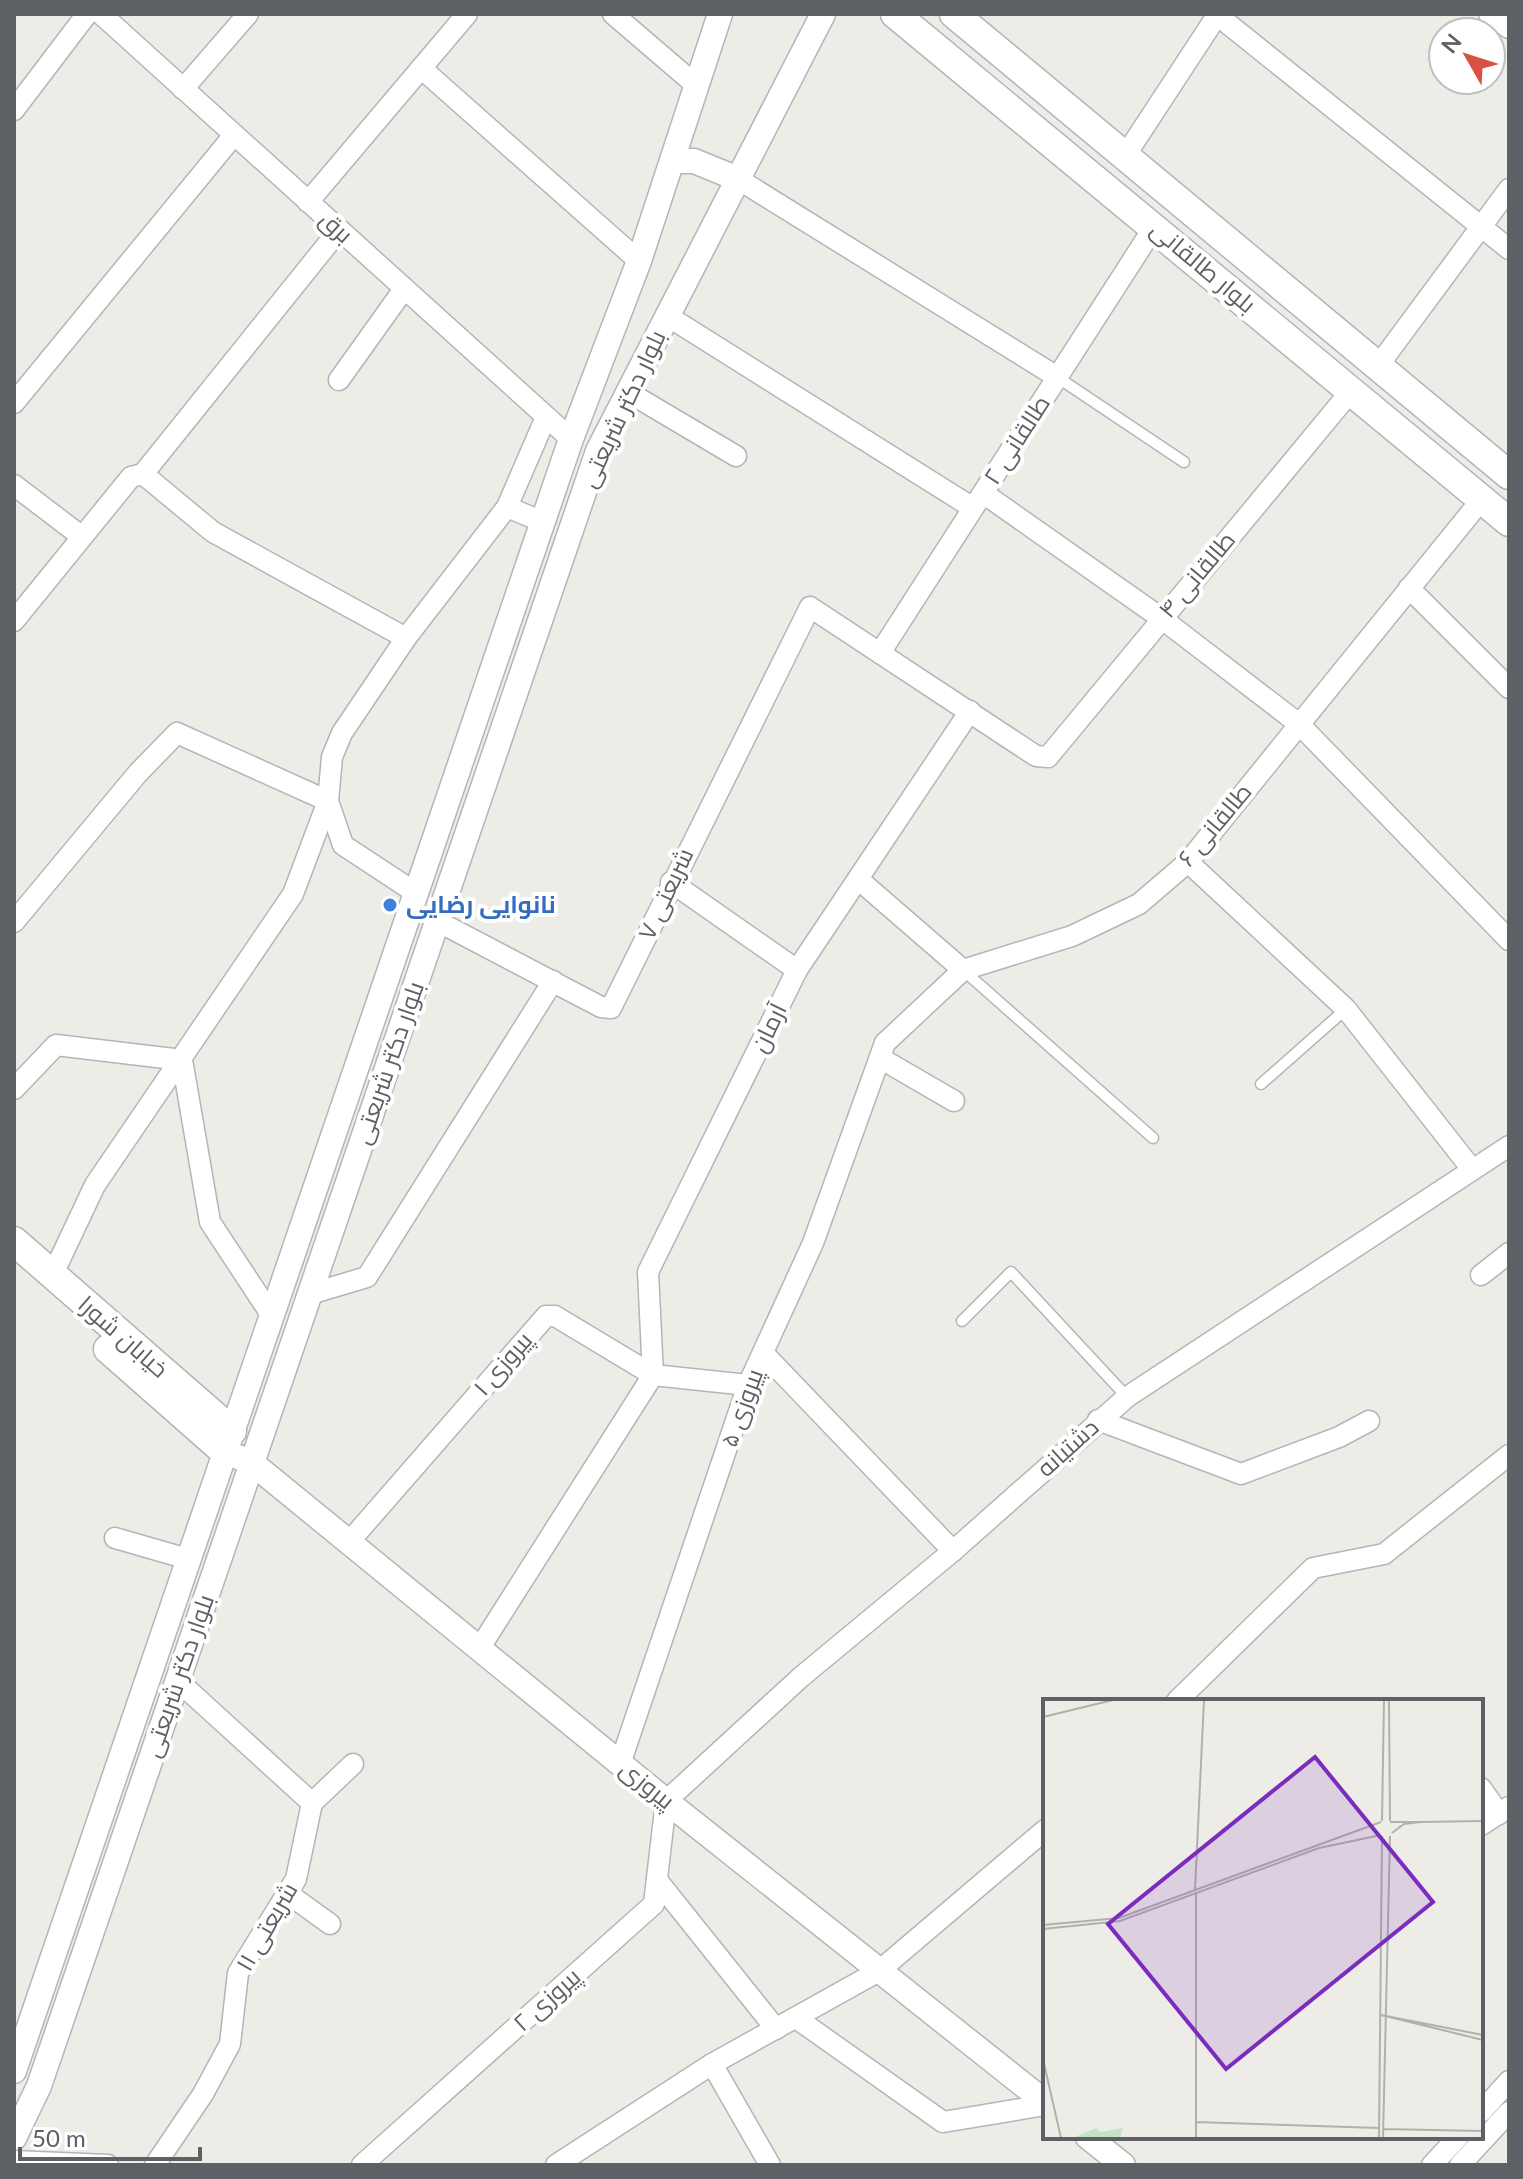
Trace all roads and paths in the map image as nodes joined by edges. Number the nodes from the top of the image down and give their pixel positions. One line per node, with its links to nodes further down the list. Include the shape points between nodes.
1 (87, 14): 16 (street)
2 (101, 14): 15 (street, برق)
3 (248, 14): 15 (street)
4 (467, 14): 13 (street)
5 (613, 14): 14 (street)
6 (720, 14): 14 (street, بلوار دکتر شریعتی)
7 (823, 14): 20 (street, بلوار دکتر شریعتی)
8 (895, 14): 24 (main road, بلوار طالقانی)
9 (954, 14): 18 (main road, بلوار طالقانی)
10 (1489, 14): 12 (street)
11 (1218, 15): 18 (street); 23 (street)
12 (1509, 28)
13 (421, 68): 22 (street); 27 (street)
14 (697, 86): 19 (street, بلوار دکتر شریعتی)
15 (183, 89): 17 (street, برق)
16 (14, 110)
17 (234, 135): 22 (street, برق); 35 (street)
18 (1125, 156): 30 (main road, بلوار طالقانی)
19 (672, 161): 20 (street, via 694,161); 27 (street, بلوار دکتر شریعتی)
20 (738, 179): 29 (street, بلوار دکتر شریعتی); 31 (street)
21 (1509, 189): 23 (street)
22 (308, 202): 25 (street, برق)
23 (1481, 225): 26 (street); 30 (street)
24 (1154, 227): 31 (street, طالقانی ۲); 33 (main road, بلوار طالقانی)
25 (339, 230): 28 (street, برق); 40 (street)
26 (1509, 249)
27 (639, 261): 37 (street, بلوار دکتر شریعتی)
28 (404, 289): 32 (street); 36 (street, برق)
29 (666, 315): 34 (street, بلوار دکتر شریعتی); 44 (street)
30 (1378, 366): 41 (main road, بلوار طالقانی)
31 (1057, 377): 39 (lane); 44 (street, طالقانی ۲)
32 (339, 380)
33 (1351, 391): 43 (main road, بلوار طالقانی); 50 (street, طالقانی ۴)
34 (628, 392): 38 (street); 62 (street, بلوار دکتر شریعتی, via 598,451)
35 (14, 403)
36 (546, 417): 37 (street, برق); 45 (street)
37 (571, 439): 46 (street, بلوار دکتر شریعتی)
38 (736, 456)
39 (1184, 462)
40 (143, 474): 48 (street, via 131,477); 52 (street, via 213,532)
41 (1509, 475)
42 (14, 485): 48 (street)
43 (1482, 499): 47 (main road, بلوار طالقانی); 49 (street, طالقانی ۶)
44 (978, 501): 50 (street); 53 (street, طالقانی ۲)
45 (507, 507): 46 (street); 52 (street)
46 (543, 522): 61 (street, بلوار دکتر شریعتی)
47 (1509, 522)
48 (81, 536): 51 (street)
49 (1409, 588): 54 (street); 56 (street, طالقانی ۶)
50 (1161, 618): 55 (street, طالقانی ۴, via 1048,757); 56 (street)
51 (14, 621)
52 (406, 638): 57 (street, via 342,733 332,757)
53 (880, 653): 55 (street); 60 (street, شریعتی ۷, via 810,607)
54 (1509, 688)
55 (970, 711): 59 (street, آرمان)
56 (1299, 724): 58 (street, طالقانی ۶); 64 (street)
57 (328, 801): 61 (street, via 343,845); 63 (street, via 177,733); 70 (street, via 293,894)
58 (1188, 862): 66 (street, طالقانی ۶, via 1139,904 1072,936); 68 (street)
59 (858, 879): 65 (street, آرمان); 66 (street)
60 (671, 882): 65 (street); 67 (street, شریعتی ۷, via 611,1008)
61 (416, 893): 77 (street, بلوار دکتر شریعتی)
62 (437, 921): 67 (street, شریعتی ۷); 78 (street, بلوار دکتر شریعتی)
63 (14, 922)
64 (1509, 940)
65 (797, 970): 88 (street, آرمان, via 648,1272)
66 (963, 970): 69 (street, طالقانی ۶, via 885,1043); 74 (lane)
67 (553, 981): 84 (street, via 367,1277)
68 (1346, 1009): 71 (lane); 76 (street)
69 (880, 1058): 73 (street); 87 (street, پیروزی ۵, via 813,1243)
70 (182, 1060): 72 (street, via 56,1045); 83 (street, via 95,1185); 85 (street, via 210,1222)
71 (1261, 1084)
72 (14, 1089)
73 (954, 1101)
74 (1153, 1138)
75 (1509, 1146): 76 (street, دشتیانه)
76 (1471, 1168): 90 (street, دشتیانه)
77 (312, 1197): 78 (street); 85 (street, بلوار دکتر شریعتی)
78 (340, 1206): 84 (street, بلوار دکتر شریعتی)
79 (14, 1241): 83 (main road, خیابان شورا)
80 (1509, 1253): 82 (street)
81 (14, 1267): 93 (main road, خیابان شورا)
82 (1481, 1275)
83 (52, 1276): 93 (main road, خیابان شورا)
84 (310, 1294): 95 (street, بلوار دکتر شریعتی)
85 (272, 1316): 93 (street, بلوار دکتر شریعتی)
86 (962, 1321): 90 (lane, via 1011,1272)
87 (763, 1353): 89 (street, پیروزی ۵); 98 (street)
88 (653, 1375): 89 (street, پیروزی ۱); 97 (street, پیروزی ۱, via 555,1316 546,1316); 100 (street)
89 (748, 1385): 104 (street, پیروزی ۵)
90 (1127, 1397): 91 (street, دشتیانه)
91 (1098, 1420): 92 (street, via 1241,1474); 98 (street, دشتیانه)
92 (1369, 1421)
93 (229, 1441): 95 (street, پیروزی); 99 (street, بلوار دکتر شریعتی)
94 (1509, 1455): 102 (street, via 1384,1554 1313,1568)
95 (252, 1463): 97 (street, پیروزی); 101 (street, بلوار دکتر شریعتی)
96 (115, 1538): 99 (street)
97 (349, 1542): 100 (street, پیروزی)
98 (953, 1551): 106 (street, دشتیانه, via 801,1677)
99 (188, 1559): 117 (street, بلوار دکتر شریعتی)
100 (479, 1649): 104 (street, پیروزی)
101 (177, 1680): 107 (street); 123 (street, بلوار دکتر شریعتی, via 39,2086)
102 (1179, 1699)
103 (353, 1764): 107 (street)
104 (620, 1764): 106 (street, پیروزی)
105 (1483, 1792): 108 (street)
106 (666, 1801): 110 (street, پیروزی ۲); 113 (street, پیروزی)
107 (312, 1803): 111 (street, شریعتی ۱۱, via 296,1879)
108 (1496, 1815)
109 (1043, 1832): 113 (street)
110 (657, 1880): 115 (street); 129 (street, پیروزی ۲, via 654,1904)
111 (287, 1893): 112 (street); 128 (street, شریعتی ۱۱, via 238,1973 230,2044)
112 (330, 1924)
113 (879, 1971): 114 (street); 119 (street, پیروزی)
114 (796, 2018): 115 (street); 120 (street, via 943,2122)
115 (776, 2029): 116 (street)
116 (712, 2064): 130 (street); 131 (street)
117 (14, 2071)
118 (1509, 2081): 121 (street)
119 (1043, 2102)
120 (1043, 2104)
121 (1483, 2110)
122 (1509, 2112): 134 (street)
123 (14, 2138)
124 (1090, 2139): 132 (street)
125 (1456, 2139): 133 (street)
126 (14, 2161): 127 (street)
127 (108, 2165)
128 (155, 2165)
129 (362, 2165)
130 (556, 2165)
131 (770, 2165)
132 (1123, 2165)
133 (1432, 2165)
134 (1460, 2165)

